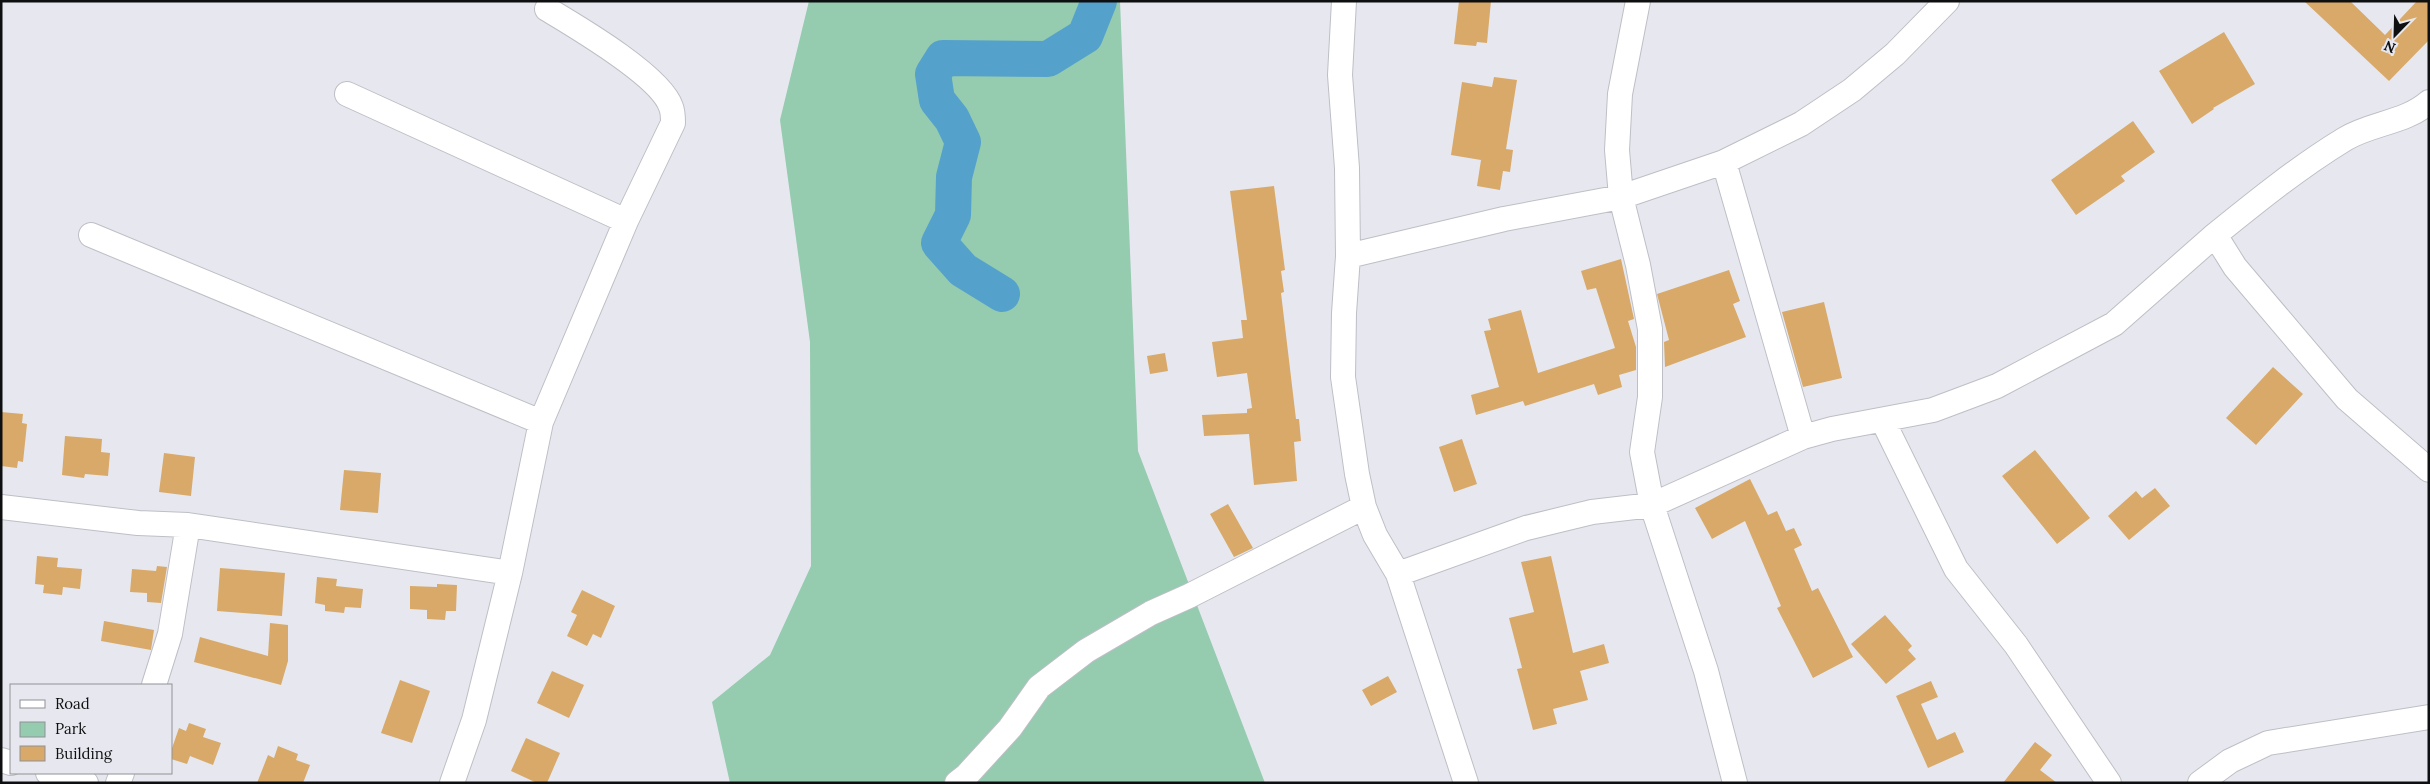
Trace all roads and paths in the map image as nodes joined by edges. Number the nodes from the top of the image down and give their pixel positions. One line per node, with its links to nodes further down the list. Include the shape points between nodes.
1 (1344, 1): 12 (street, via 1340,75 1348,168)
2 (1638, 1): 8 (street, via 1620,94 1616,150)
3 (1947, 1): 7 (street, via 1895,54 1852,90 1801,124)
4 (547, 9): 9 (street, via 602,42 658,87 671,107 673,123)
5 (347, 94): 9 (street)
6 (2429, 102): 11 (street, via 2398,120 2375,125 2346,138)
7 (1724, 162): 8 (street); 15 (street)
8 (1621, 197): 12 (street, via 1504,219); 17 (street, via 1650,330 1650,397 1642,452)
9 (626, 221): 14 (street)
10 (91, 235): 14 (street)
11 (2215, 235): 13 (street, via 2114,324 1997,386 1933,410); 16 (street, via 2235,266 2347,399)
12 (1348, 256): 19 (street, via 1343,376)
13 (1883, 421): 15 (street); 31 (street, via 1956,569 2016,645)
14 (541, 422): 21 (street)
15 (1803, 437): 17 (street)
16 (2429, 470)
17 (1652, 505): 22 (street, via 1592,512 1526,528); 30 (street, via 1706,671)
18 (1, 507): 20 (street, via 138,523)
19 (1364, 507): 22 (street, via 1375,535); 28 (street, via 1151,613 1086,651 1039,687 1010,728)
20 (188, 525): 21 (street); 23 (street, via 170,634)
21 (510, 573): 27 (street, via 474,720)
22 (1398, 574): 29 (street)
23 (154, 684)
24 (2429, 717): 32 (street, via 2268,743 2230,761)
25 (52, 774): 26 (street)
26 (86, 783)
27 (452, 783)
28 (957, 783)
29 (1466, 783)
30 (1735, 783)
31 (2109, 783)
32 (2200, 783)

